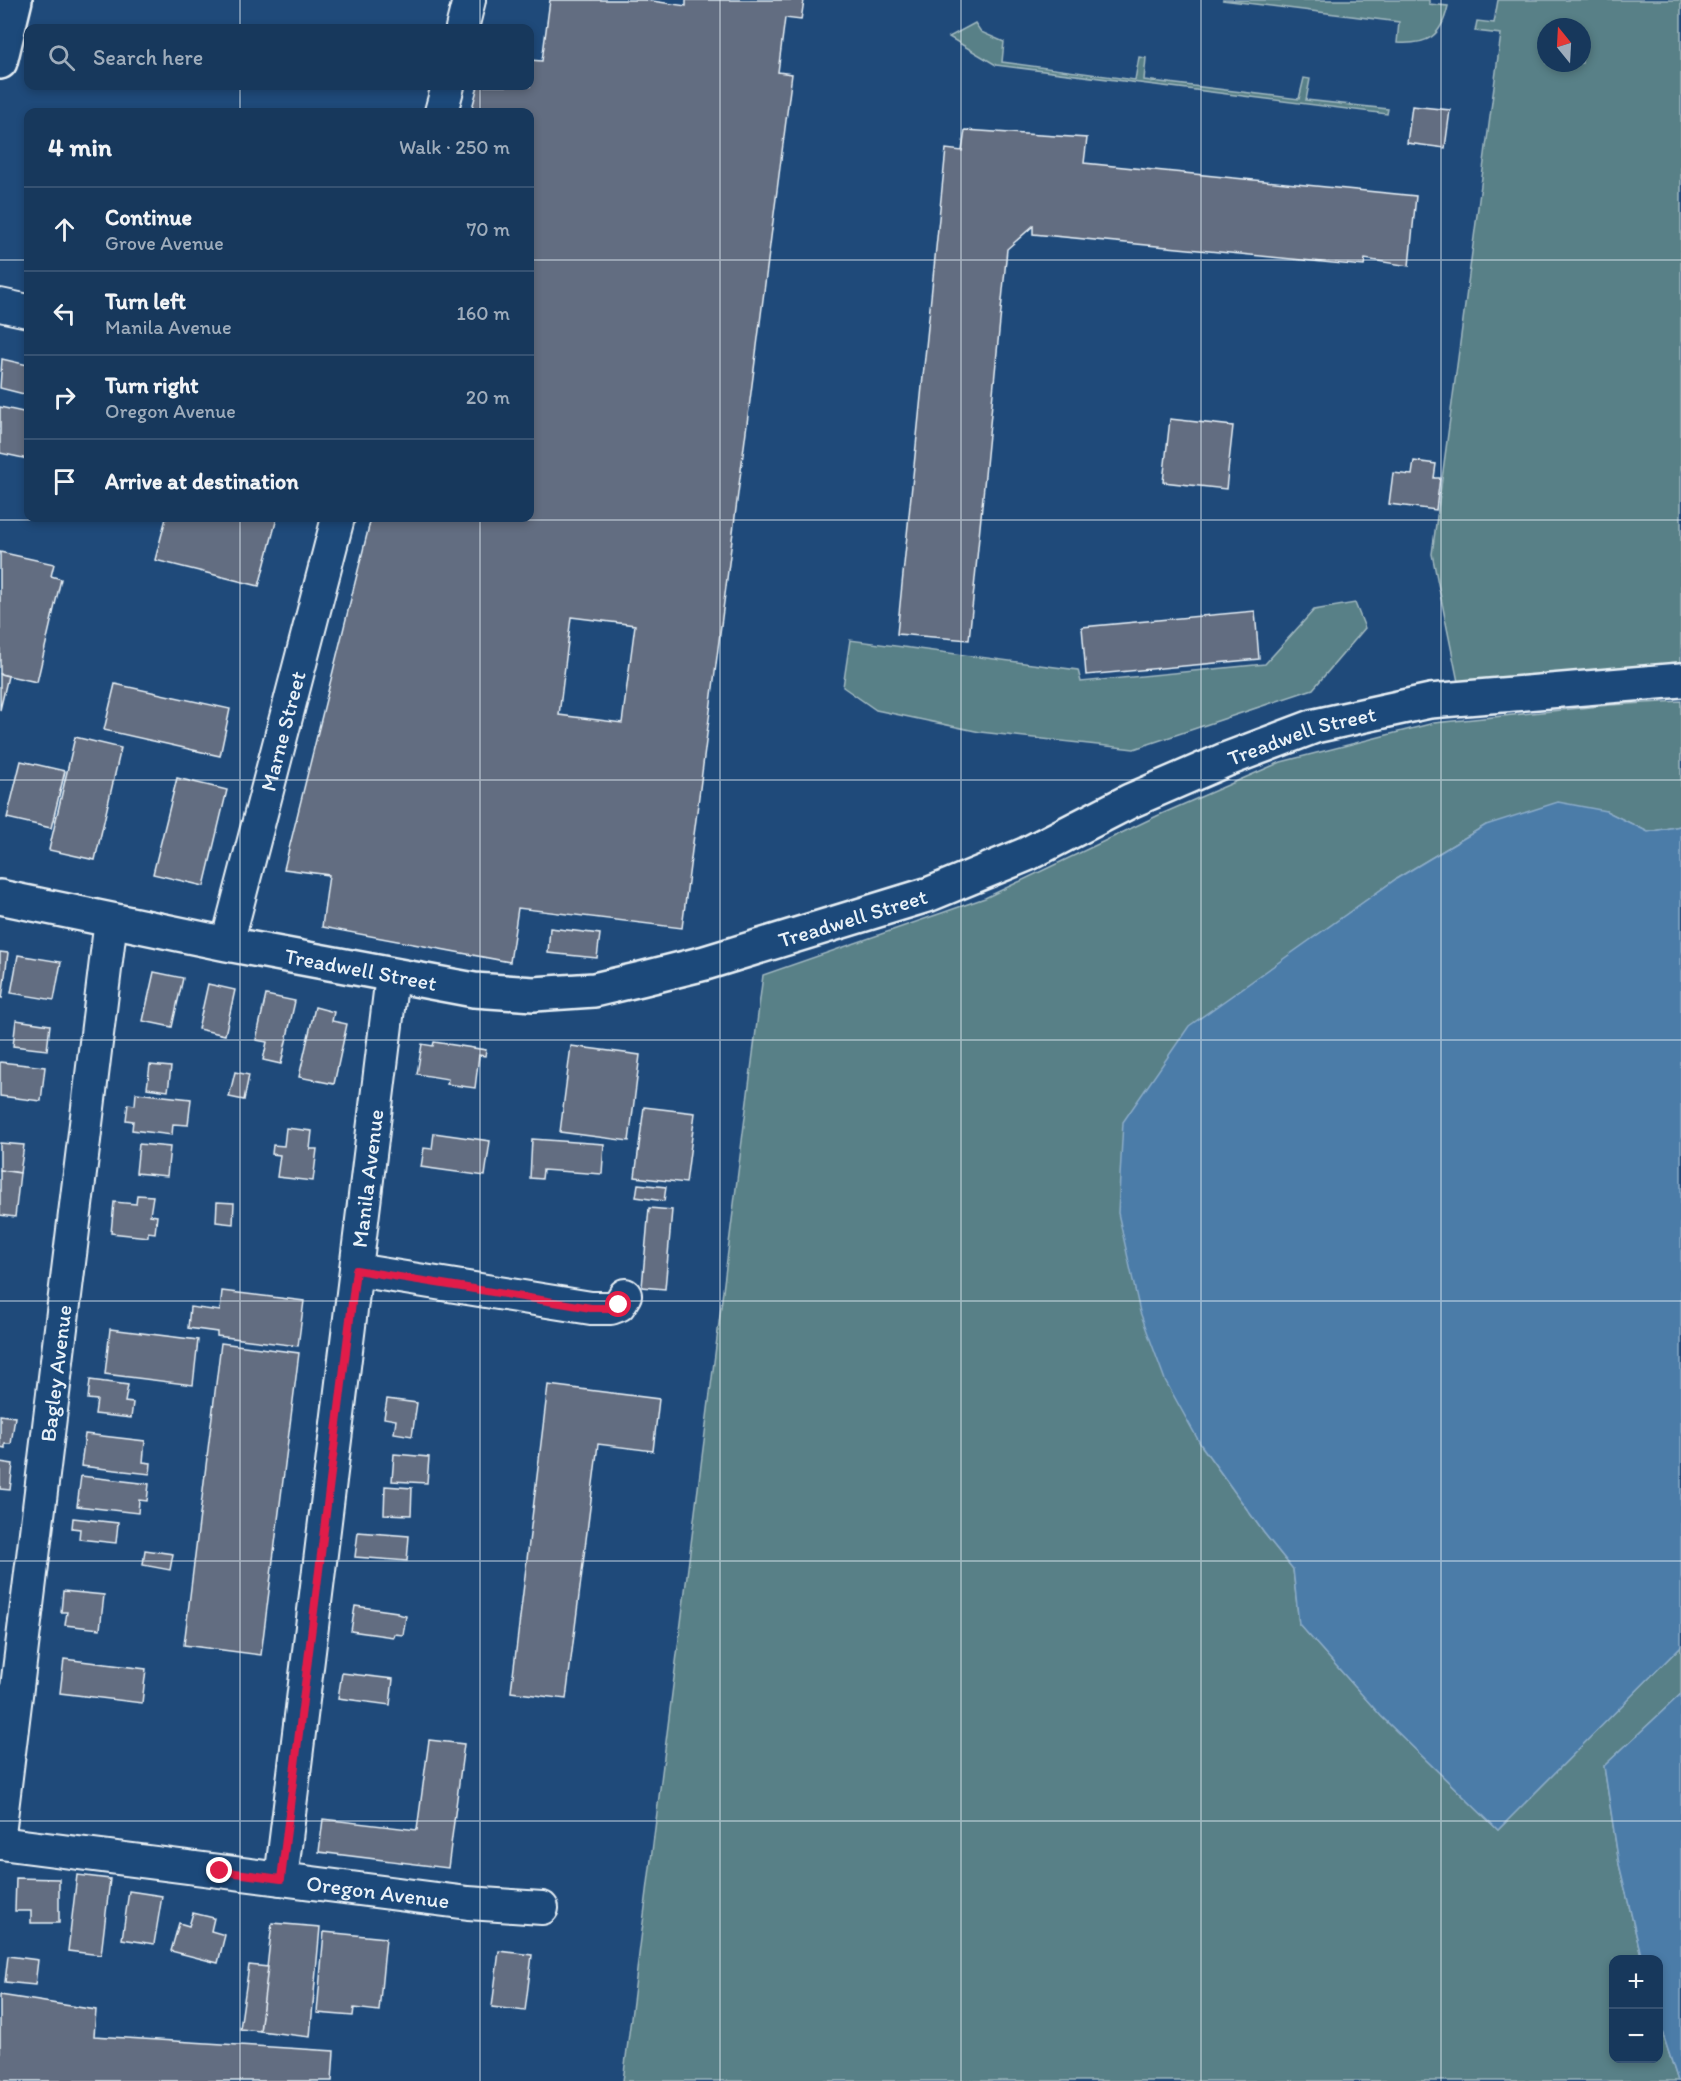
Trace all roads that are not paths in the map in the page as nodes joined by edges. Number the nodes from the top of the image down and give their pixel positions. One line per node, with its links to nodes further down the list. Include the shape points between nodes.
1 (15, 0): 4 (street)
2 (469, 0): 3 (street)
3 (463, 24)
4 (0, 62)
5 (447, 90): 6 (street)
6 (442, 108)
7 (0, 305): 8 (street)
8 (24, 310)
9 (337, 522): 13 (street, Marne Street)
10 (1681, 680): 14 (street, Treadwell Street, via 1431,701 1315,726 1130,801 974,877 880,911 705,963 594,990 534,994 474,990)
11 (0, 897): 12 (street, Treadwell Street)
12 (111, 920): 13 (street, Treadwell Street); 17 (street, Bagley Avenue)
13 (227, 944): 14 (street, Treadwell Street)
14 (392, 976): 15 (street, Manila Avenue)
15 (356, 1270): 16 (street, via 591,1308 619,1305); 19 (street, Manila Avenue)
16 (625, 1295)
17 (0, 1826)
18 (0, 1843): 19 (street, Oregon Avenue)
19 (281, 1879): 20 (street, Oregon Avenue, via 468,1903)
20 (542, 1908)

